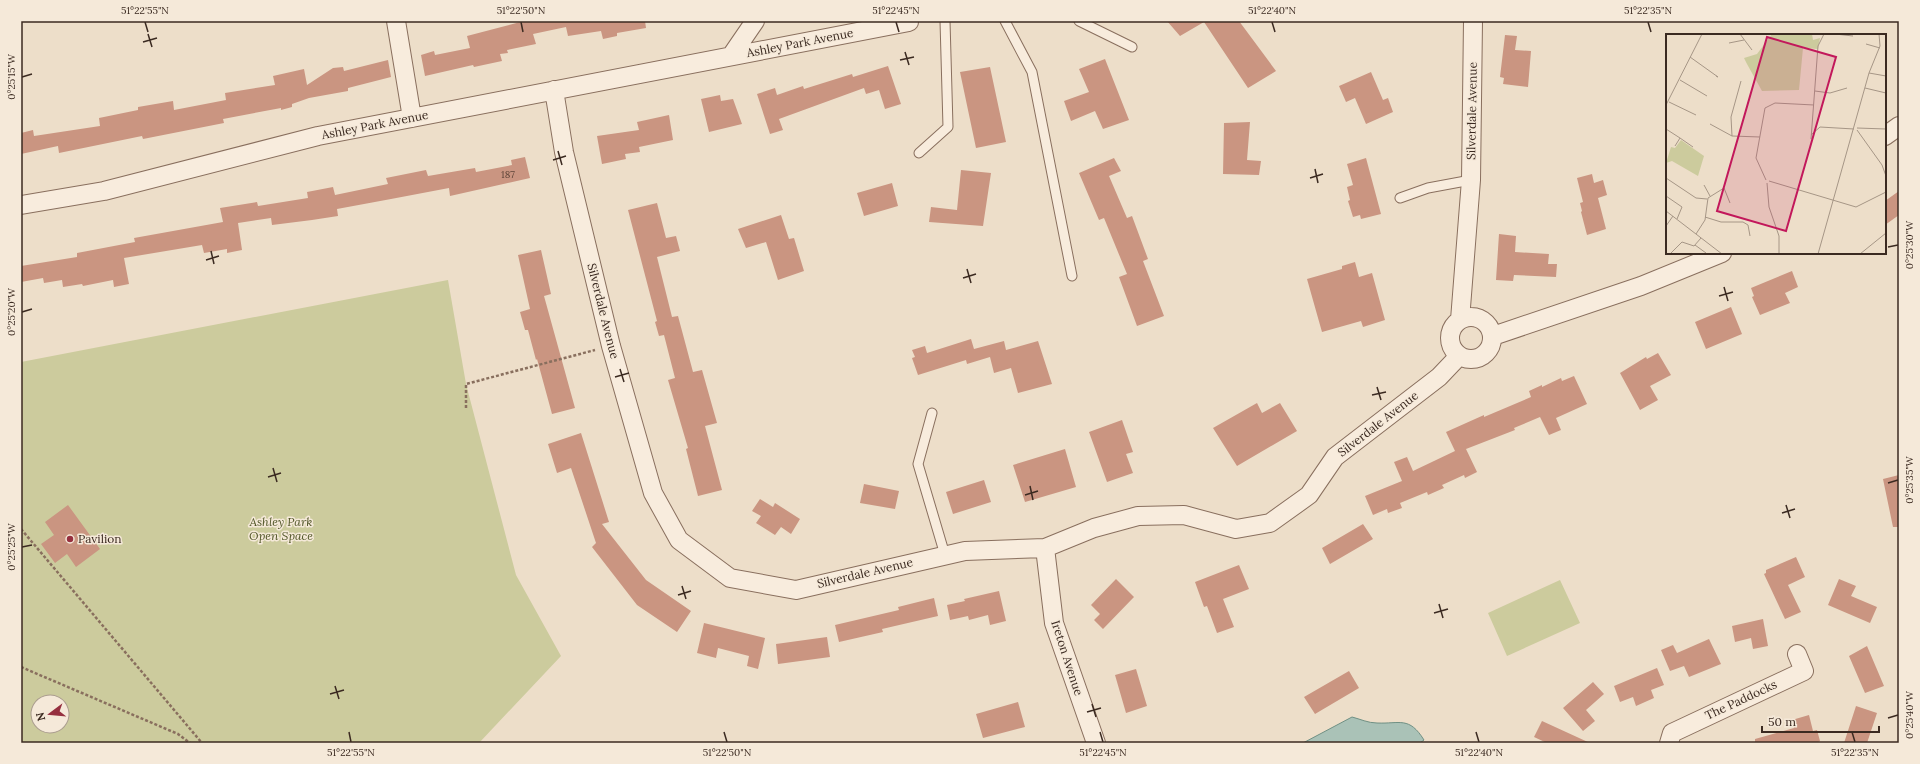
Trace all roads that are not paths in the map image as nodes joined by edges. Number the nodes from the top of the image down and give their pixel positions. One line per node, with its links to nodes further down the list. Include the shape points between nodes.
1 (396, 21): 12 (street)
2 (754, 21): 10 (street, Ashley Park Avenue)
3 (912, 21): 8 (street, Ashley Park Avenue)
4 (945, 21): 15 (lane, via 948,127)
5 (1005, 21): 20 (lane, via 1032,72)
6 (1079, 21): 9 (lane)
7 (1473, 21): 16 (street, Silverdale Avenue)
8 (861, 25): 10 (street, Ashley Park Avenue)
9 (1132, 47)
10 (731, 56): 11 (street, Ashley Park Avenue)
11 (554, 90): 12 (street, Ashley Park Avenue); 26 (street, Silverdale Avenue, via 564,152 611,346 653,493 679,540 730,578 796,590)
12 (412, 118): 18 (street, Ashley Park Avenue, via 318,136 104,191)
13 (1899, 126): 14 (street)
14 (1886, 135)
15 (919, 153)
16 (1471, 180): 17 (lane, via 1428,188); 21 (street, Silverdale Avenue)
17 (1400, 198)
18 (21, 205)
19 (1720, 254): 22 (street, via 1641,286)
20 (1072, 276)
21 (1460, 320): 22 (street, via 1474,317 1481,319 1487,323); 23 (street, via 1451,331 1450,338 1454,351)
22 (1493, 336): 23 (street, via 1486,355 1472,360)
23 (1459, 356): 25 (street, Silverdale Avenue, via 1439,377 1335,457 1309,495 1270,523 1236,529 1184,515 1138,516 1094,528)
24 (932, 413): 26 (lane, via 918,464)
25 (1045, 548): 26 (street, Silverdale Avenue, via 965,551); 28 (street, Ireton Avenue, via 1054,623)
26 (945, 555)
27 (1797, 654): 29 (street, The Paddocks, via 1804,671 1672,733)
28 (1096, 743)
29 (1669, 743)

